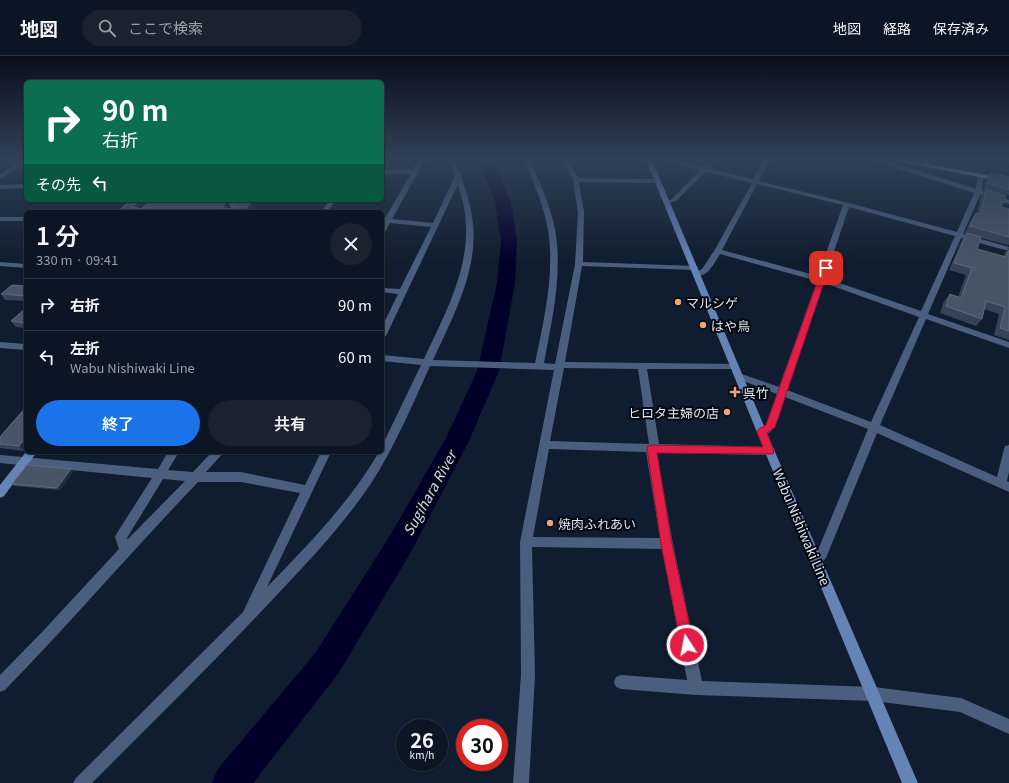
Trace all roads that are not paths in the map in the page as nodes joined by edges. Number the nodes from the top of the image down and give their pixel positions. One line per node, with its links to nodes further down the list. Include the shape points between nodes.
1 (402, 194): 17 (street)
2 (450, 194): 18 (street)
3 (464, 194): 35 (street, via 470,227 467,255 454,302)
4 (541, 194): 36 (street, via 551,230 553,260 550,309)
5 (578, 194): 23 (street, via 581,212)
6 (663, 194): 13 (main road, Wabu Nishiwaki Line)
7 (680, 194): 13 (street)
8 (749, 194): 21 (street)
9 (807, 194): 14 (street)
10 (977, 194): 19 (street)
11 (986, 194): 12 (street)
12 (1009, 202)
13 (667, 203): 25 (main road, Wabu Nishiwaki Line)
14 (847, 204): 19 (street); 26 (street)
15 (0, 218): 16 (street)
16 (24, 219)
17 (385, 220): 18 (street)
18 (434, 225): 28 (street)
19 (958, 235): 20 (street); 29 (street)
20 (1009, 249)
21 (718, 251): 25 (street, via 705,271); 26 (street)
22 (0, 264): 24 (street)
23 (579, 264): 25 (street); 37 (street)
24 (24, 266)
25 (697, 271): 39 (main road, Wabu Nishiwaki Line)
26 (822, 280): 29 (street); 40 (street)
27 (384, 290): 28 (street)
28 (403, 292): 30 (street)
29 (923, 314): 32 (street); 41 (street)
30 (384, 332)
31 (0, 345): 33 (street)
32 (1009, 345)
33 (24, 347)
34 (384, 358): 35 (street)
35 (428, 363): 36 (street); 44 (street)
36 (537, 366): 37 (street)
37 (560, 366): 38 (street); 43 (street)
38 (642, 367): 39 (street); 45 (street)
39 (736, 371): 40 (street); 42 (main road, Wabu Nishiwaki Line)
40 (782, 392): 41 (street); 42 (street, via 770,427)
41 (874, 427): 57 (street); 63 (street, via 822,554)
42 (762, 432): 47 (main road, Wabu Nishiwaki Line)
43 (545, 445): 45 (street); 60 (street)
44 (384, 449)
45 (653, 449): 47 (street); 61 (street)
46 (1009, 449): 57 (street)
47 (770, 451): 63 (main road, Wabu Nishiwaki Line)
48 (30, 454): 54 (main road)
49 (173, 454): 55 (street)
50 (217, 454): 56 (street)
51 (325, 454): 58 (street)
52 (381, 454): 64 (street, via 345,512)
53 (0, 459): 54 (street)
54 (25, 461): 55 (street); 59 (main road)
55 (160, 473): 56 (street); 62 (street, via 121,536)
56 (195, 477): 58 (street, via 241,477); 62 (street)
57 (1005, 485)
58 (308, 490): 64 (street)
59 (0, 493)
60 (526, 542): 61 (street); 71 (street, via 528,675)
61 (667, 544): 67 (street)
62 (125, 550): 66 (street)
63 (816, 560): 68 (main road, Wabu Nishiwaki Line)
64 (245, 620): 70 (street)
65 (621, 682): 67 (street)
66 (0, 686)
67 (696, 688): 68 (street)
68 (874, 694): 69 (street, via 960,705); 72 (main road, Wabu Nishiwaki Line)
69 (1009, 727)
70 (81, 783)
71 (521, 783)
72 (910, 783)

